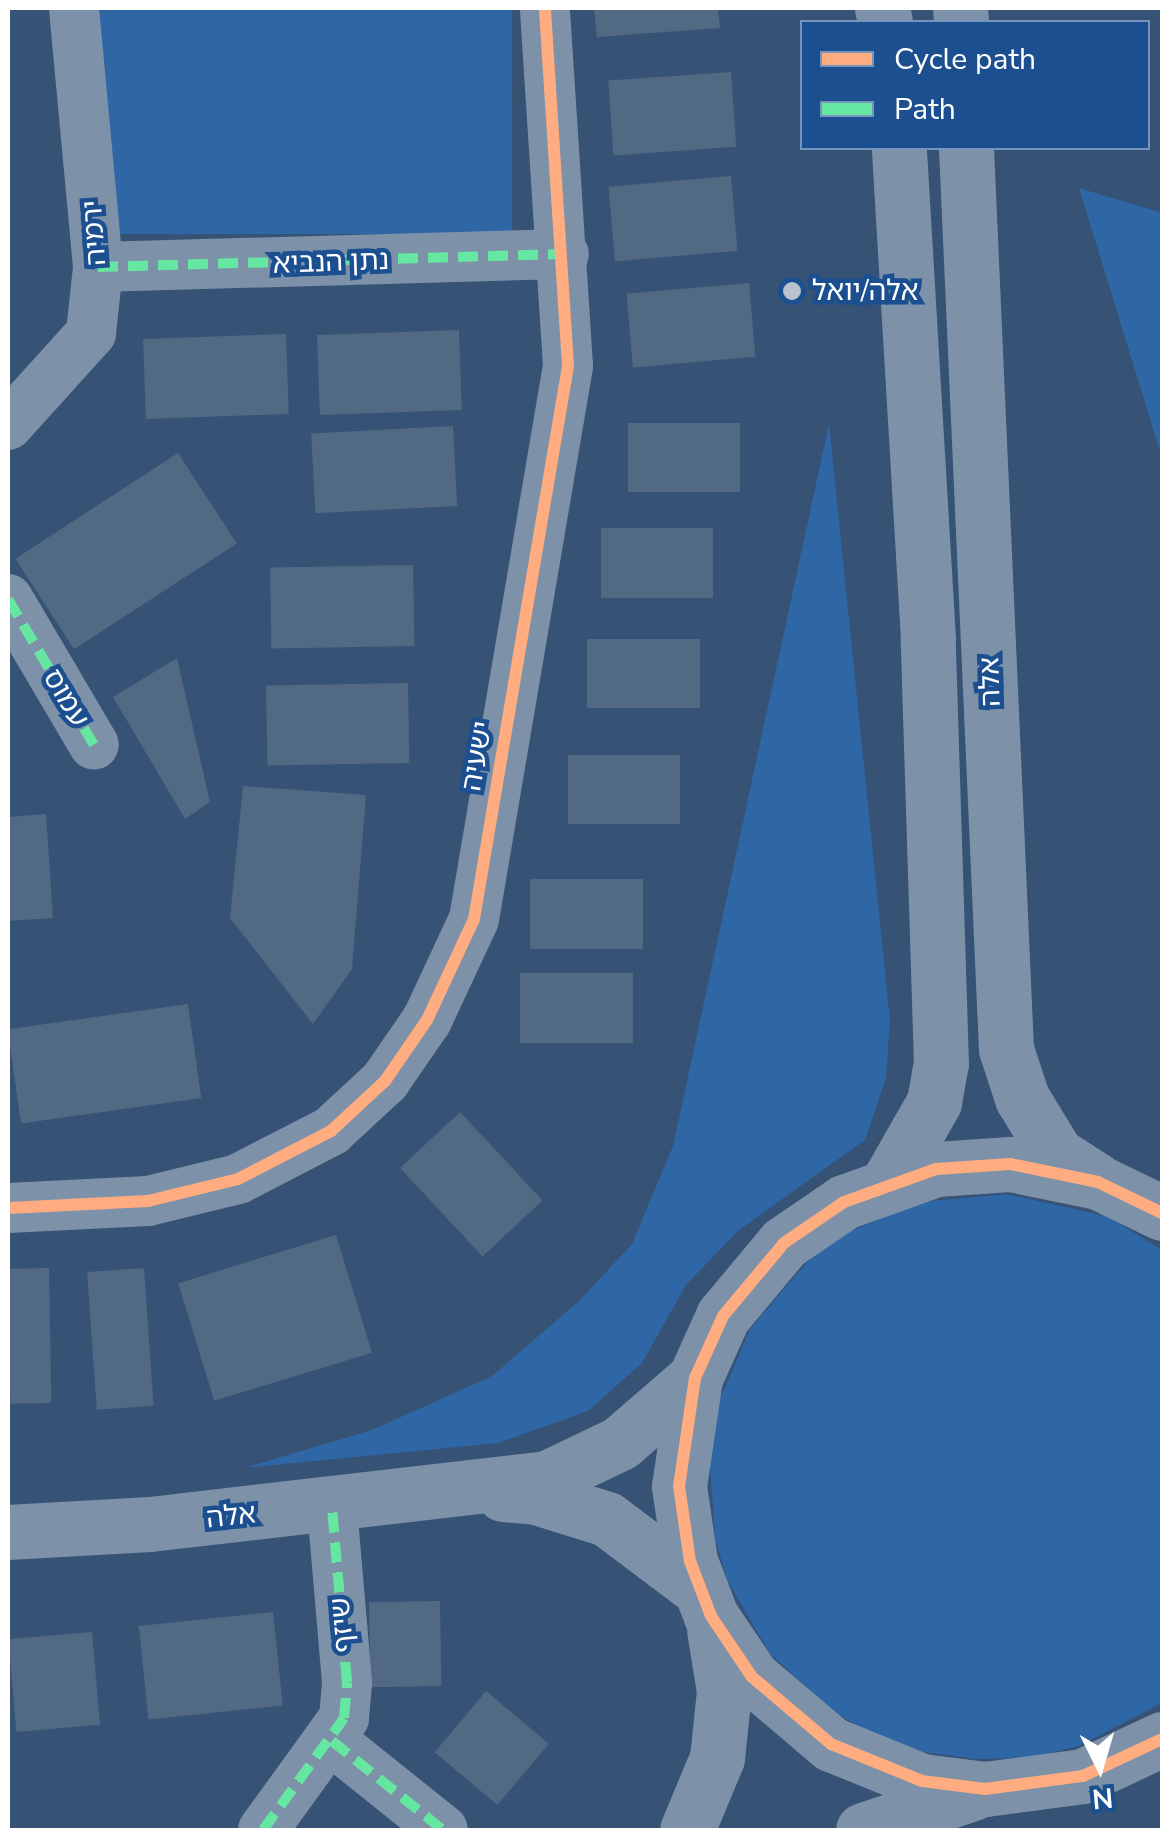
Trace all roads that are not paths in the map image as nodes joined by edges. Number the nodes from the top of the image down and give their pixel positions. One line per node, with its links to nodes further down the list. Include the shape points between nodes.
1 (74, 8): 6 (street, ירמיה)
2 (544, 8): 5 (street, ישעיה)
3 (899, 150): 10 (street, via 928,639 941,1064 934,1102)
4 (966, 150): 11 (street, אלה, via 1006,1049 1022,1098 1056,1154)
5 (564, 254): 6 (street, נתן הנביא); 12 (street, ישעיה, via 568,366 474,919 427,1020 385,1082 331,1131 238,1179 148,1200)
6 (98, 267): 7 (street, ירמיה, via 92,334)
7 (8, 425)
8 (8, 599): 9 (street, עמוס)
9 (94, 745)
10 (889, 1181): 11 (street, via 936,1169 1010,1164); 14 (street, via 815,1218 763,1264 724,1316)
11 (1098, 1182): 13 (street)
12 (8, 1208)
13 (1162, 1214)
14 (694, 1378): 15 (street, אלה, via 654,1419 583,1463 547,1478); 18 (street, via 679,1486)
15 (454, 1493): 16 (street, אלה); 18 (street, אלה, via 536,1497 607,1519)
16 (332, 1506): 17 (street, אלה); 20 (street, שיזף, via 348,1692)
17 (8, 1532)
18 (706, 1603): 21 (street, via 752,1678 831,1744 906,1776); 24 (street, via 724,1691 717,1758)
19 (1162, 1739): 21 (street, via 1082,1776)
20 (332, 1742): 22 (street, שיזף); 23 (street)
21 (985, 1789): 25 (street)
22 (262, 1830)
23 (444, 1830)
24 (688, 1830)
25 (864, 1830)

